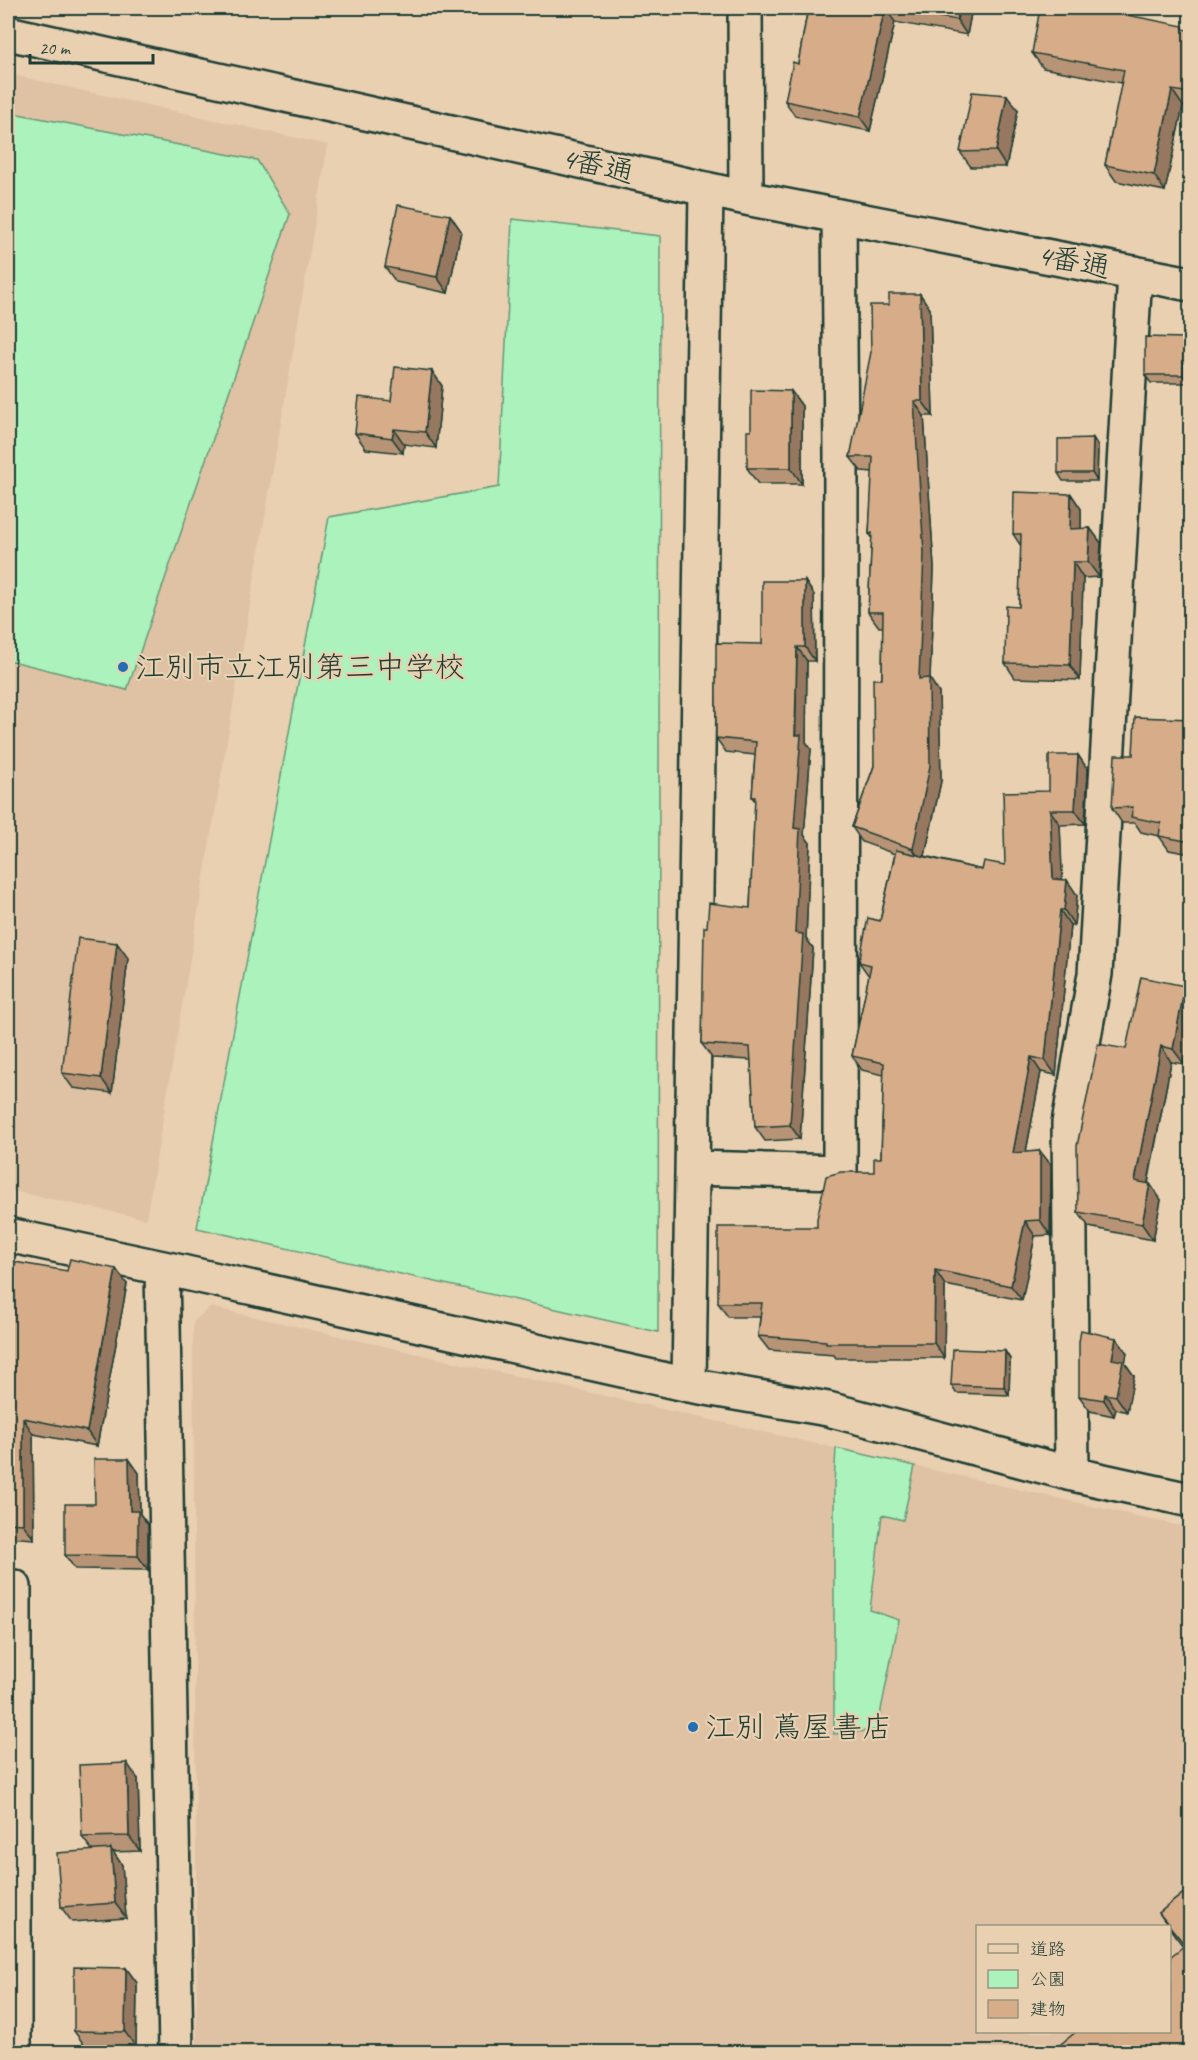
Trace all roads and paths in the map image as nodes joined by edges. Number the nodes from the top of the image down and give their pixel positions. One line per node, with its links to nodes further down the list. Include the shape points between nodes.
1 (745, 8): 4 (street)
2 (8, 33): 3 (street, 4番通)
3 (706, 189): 4 (street, 4番通); 8 (street)
4 (746, 198): 5 (street, 4番通)
5 (839, 216): 6 (street, 4番通); 8 (street, via 840,1172)
6 (1135, 273): 7 (street, 4番通); 12 (street, via 1095,974 1069,1123)
7 (1191, 284)
8 (693, 1168): 11 (street)
9 (8, 1235): 10 (street)
10 (162, 1268): 11 (street); 16 (street)
11 (689, 1385): 12 (street, via 828,1409)
12 (1072, 1474): 13 (street)
13 (1191, 1500)
14 (8, 1586): 15 (street, via 14,1587)
15 (14, 2052)
16 (176, 2052)

